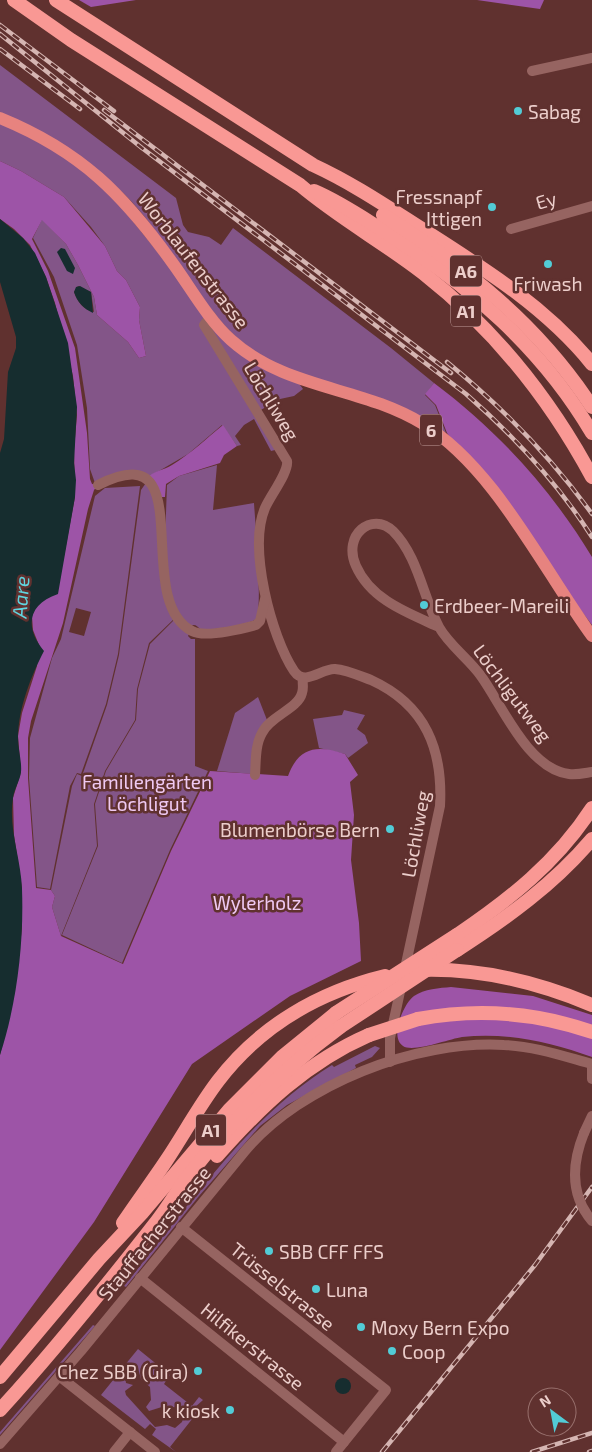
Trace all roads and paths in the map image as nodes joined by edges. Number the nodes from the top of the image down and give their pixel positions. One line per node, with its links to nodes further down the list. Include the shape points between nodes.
1 (14, 0): 7 (highway, A1, via 78,45)
2 (56, 0): 6 (highway, A1)
3 (592, 58): 4 (street)
4 (532, 71)
5 (0, 118): 10 (main road, Worblaufenstrasse / 6, via 72,155 116,192 151,233)
6 (313, 165): 11 (highway, A1, via 345,180 491,274 555,325); 12 (highway, A6, via 340,188 444,255 500,299 552,352)
7 (300, 185): 13 (highway, A6, via 332,198 452,278 490,309 541,361 572,401); 14 (highway, A1, via 326,207 418,269 475,320 539,393)
8 (592, 206): 9 (street, Ey)
9 (511, 228)
10 (211, 316): 16 (street, Löchliweg, via 204,325 288,465 261,520); 18 (main road, Worblaufenstrasse / 6, via 230,339 268,366 295,378 387,406 443,438 485,480)
11 (592, 364)
12 (592, 407)
13 (592, 434)
14 (592, 477)
15 (98, 485): 16 (street, Löchliweg, via 131,473 151,482 161,522 166,595 176,617 192,631 220,632 256,625 260,621)
16 (265, 598): 19 (street, Löchliweg, via 288,659 294,671)
17 (439, 628): 17 (street, Löchligutweg, via 414,564 395,534 386,526 378,525 360,530 352,543 352,554 366,584 388,603); 20 (street, Löchligutweg, via 482,677 510,724 532,751 563,773)
18 (592, 636)
19 (303, 678): 21 (street, via 299,699 275,717 262,732); 27 (street, Löchliweg, via 338,669 382,685 418,716 438,757 442,781 440,806 390,1038)
20 (592, 772)
21 (255, 775)
22 (592, 808): 25 (highway, A1, bridge, via 563,848 528,882)
23 (592, 838): 25 (highway, A1, bridge, via 538,893 458,950)
24 (592, 1005): 34 (highway, bridge, via 548,988 500,975 421,970 349,986 311,1002 250,1045 218,1081)
25 (338, 1020): 31 (highway, A1, via 238,1118 188,1176); 34 (highway, A1, via 288,1051 245,1092)
26 (592, 1032): 31 (highway, bridge, via 553,1020 505,1013 418,1019 369,1035 316,1063 280,1091)
27 (390, 1062): 28 (street, Stauffacherstrasse, via 447,1048 494,1044 533,1048); 33 (street, Stauffacherstrasse, via 343,1080 272,1123 252,1142)
28 (592, 1066): 29 (street, Stauffacherstrasse)
29 (592, 1079)
30 (592, 1116): 32 (street, bridge, via 576,1154 574,1178 580,1201)
31 (159, 1219): 38 (highway, A1)
32 (592, 1221)
33 (181, 1227): 35 (street, Stauffacherstrasse); 40 (street, Trüsselstrasse, via 386,1390)
34 (99, 1259): 37 (highway, A1)
35 (140, 1278): 36 (street, Stauffacherstrasse); 40 (street, Hilfikerstrasse)
36 (59, 1376): 39 (street); 41 (street, Stauffacherstrasse)
37 (0, 1377)
38 (0, 1410)
39 (130, 1432): 42 (street); 43 (street)
40 (344, 1442): 44 (street)
41 (0, 1444)
42 (114, 1452)
43 (155, 1452)
44 (336, 1452)

